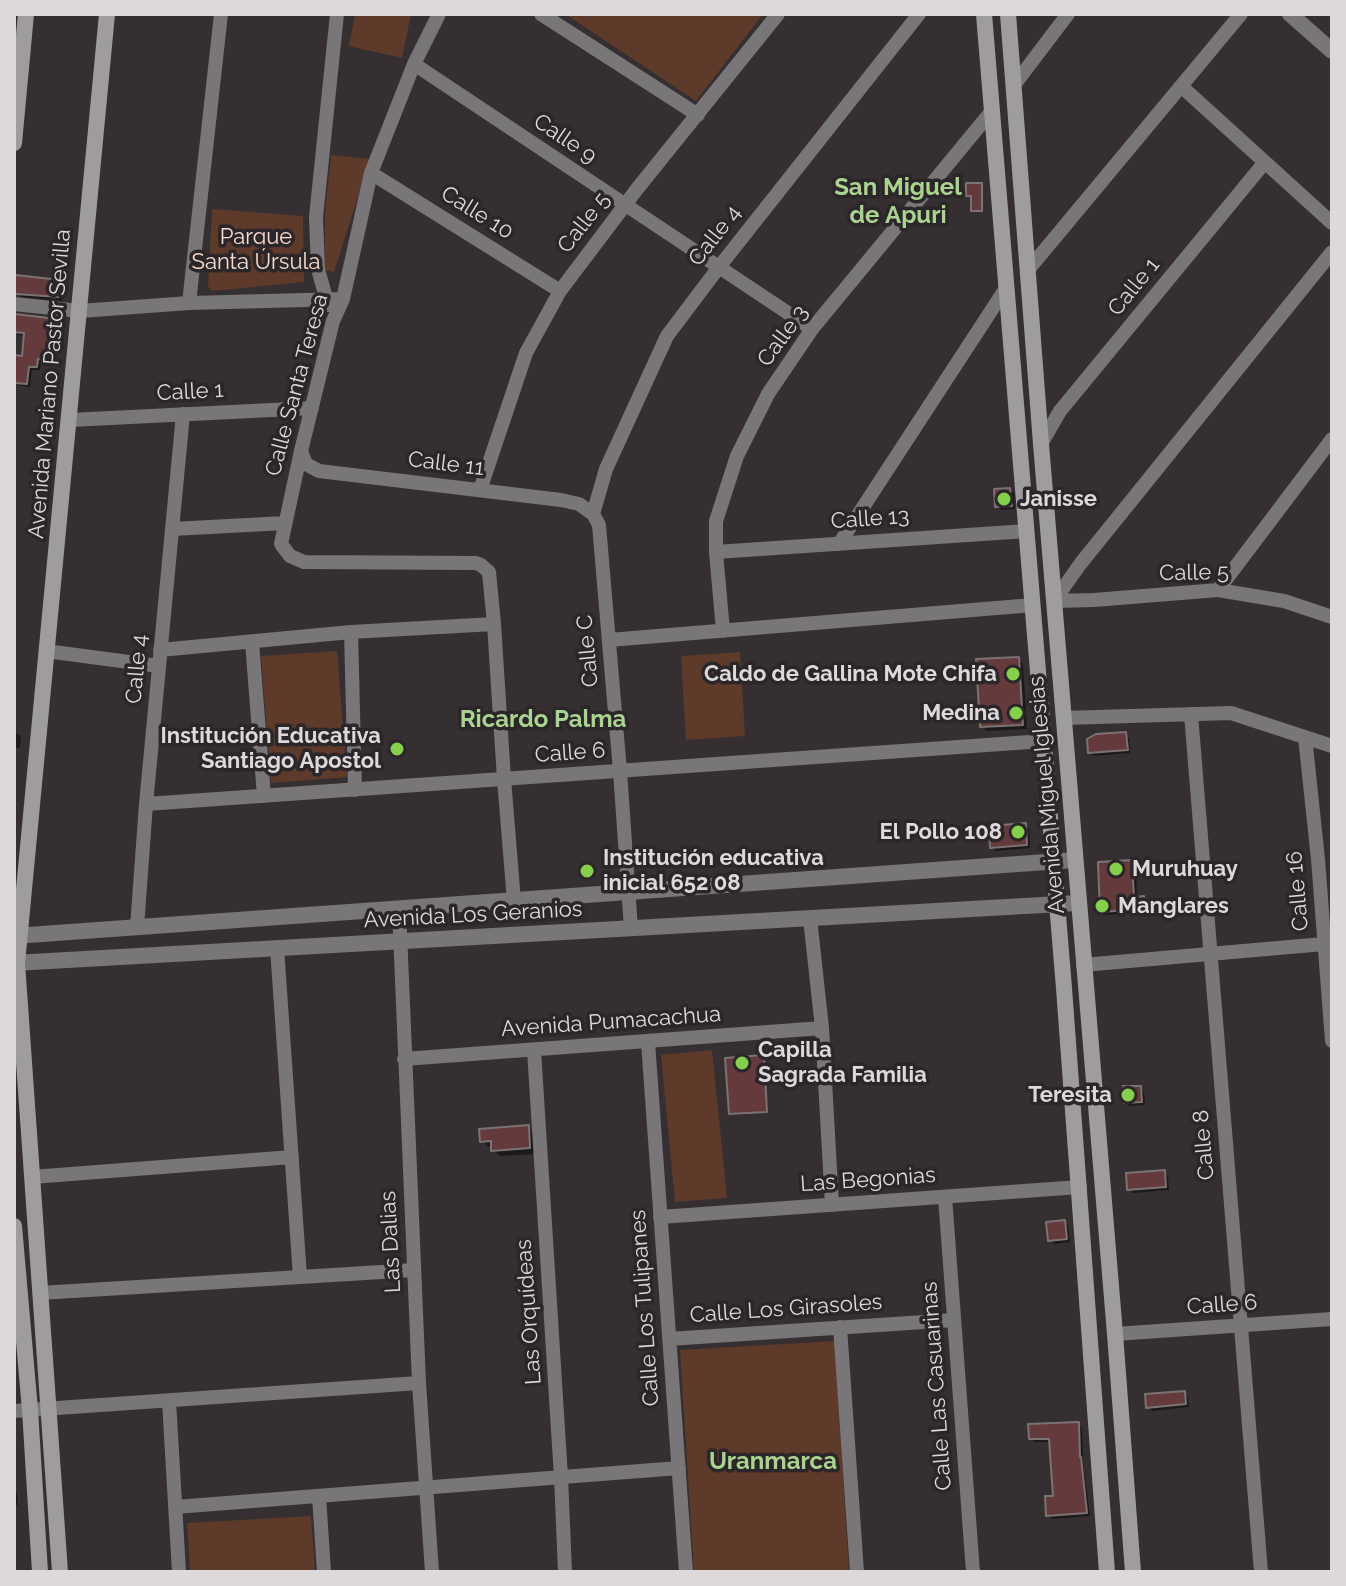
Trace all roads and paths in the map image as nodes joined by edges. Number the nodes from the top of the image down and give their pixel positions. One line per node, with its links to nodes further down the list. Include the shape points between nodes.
1 (26, 14): 20 (main road)
2 (107, 14): 34 (main road, Avenida Mariano Pastor Sevilla)
3 (221, 14): 32 (street)
4 (337, 14): 30 (street, via 316,217 318,269)
5 (439, 14): 15 (street, Calle Santa Teresa)
6 (541, 14): 19 (street)
7 (778, 14): 19 (street, Calle 5)
8 (919, 14): 26 (street, Calle 4)
9 (984, 14): 18 (main road, Avenida Miguel Iglesias)
10 (1008, 14): 16 (main road, Avenida Miguel Iglesias)
11 (1068, 14): 16 (street)
12 (1241, 14): 17 (street)
13 (1290, 14): 14 (street)
14 (1332, 51)
15 (414, 64): 22 (street, Calle Santa Teresa); 23 (street, Calle 9)
16 (1014, 85): 27 (main road, Avenida Miguel Iglesias)
17 (1181, 86): 21 (street); 27 (street)
18 (991, 112): 28 (main road, Avenida Miguel Iglesias); 36 (street, Calle 3)
19 (698, 115): 23 (street, Calle 5)
20 (14, 143)
21 (1265, 162): 24 (street); 41 (street, Calle 1, via 1060,411)
22 (371, 173): 29 (street, Calle 10); 31 (street, Calle Santa Teresa)
23 (626, 205): 26 (street, Calle 9); 29 (street, Calle 5)
24 (1332, 223)
25 (1332, 252): 51 (street)
26 (719, 267): 36 (street, Calle 9); 44 (street, Calle 4, via 667,336 606,469)
27 (1028, 270): 41 (main road, Avenida Miguel Iglesias)
28 (1006, 288): 47 (main road, Avenida Miguel Iglesias); 48 (street)
29 (560, 291): 43 (street, Calle 5, via 526,353)
30 (326, 299): 31 (street); 32 (street); 35 (street)
31 (343, 299): 35 (street, Calle Santa Teresa)
32 (189, 303): 34 (street)
33 (14, 304): 34 (street)
34 (80, 311): 39 (main road, Avenida Mariano Pastor Sevilla)
35 (333, 321): 37 (street, Calle Santa Teresa)
36 (812, 329): 49 (street, Calle 3, via 768,394 737,456 716,521)
37 (312, 408): 38 (street, Calle 1); 42 (street, Calle Santa Teresa)
38 (183, 414): 39 (street, Calle 1); 46 (street, Calle 4)
39 (70, 420): 60 (main road, Avenida Mariano Pastor Sevilla)
40 (1332, 439): 50 (street)
41 (1041, 444): 51 (main road, Avenida Miguel Iglesias)
42 (301, 451): 43 (street, Calle 11, via 306,464 319,471); 45 (street, Calle Santa Teresa)
43 (480, 490): 44 (street, Calle 11, via 561,500)
44 (593, 514): 57 (street, Calle C, via 599,525)
45 (285, 523): 46 (street); 54 (street, Calle Santa Teresa, via 281,544 304,562 481,565 489,572)
46 (172, 529): 59 (street, Calle 4)
47 (1027, 531): 48 (street, Calle 13); 52 (main road, Avenida Miguel Iglesias)
48 (839, 544): 49 (street, Calle 13)
49 (716, 552): 55 (street, Calle 3)
50 (1218, 590): 51 (street, Calle 5); 53 (street, Calle 5, via 1284,601)
51 (1054, 601): 63 (main road, Avenida Miguel Iglesias)
52 (1033, 605): 55 (street); 65 (main road, Avenida Miguel Iglesias)
53 (1332, 617)
54 (494, 624): 56 (street); 68 (street)
55 (723, 631): 57 (street)
56 (351, 632): 58 (street); 69 (street)
57 (609, 640): 67 (street, Calle C)
58 (252, 642): 59 (street); 70 (street)
59 (160, 650): 61 (street, Calle 4)
60 (46, 651): 61 (street); 84 (main road, Avenida Mariano Pastor Sevilla)
61 (159, 666): 71 (street, Calle 4)
62 (1191, 714): 63 (street); 64 (street, via 1231,713); 88 (street, Calle 8)
63 (1063, 718): 72 (main road, Avenida Miguel Iglesias)
64 (1305, 737): 66 (street); 73 (street, Calle 16)
65 (1044, 741): 67 (street, Calle 6); 74 (main road, Avenida Miguel Iglesias)
66 (1332, 746)
67 (620, 771): 68 (street, Calle 6); 75 (street, Calle C)
68 (504, 779): 69 (street, Calle 6); 76 (street)
69 (355, 790): 70 (street, Calle 6)
70 (264, 796): 71 (street, Calle 6)
71 (146, 804): 81 (street, Calle 4)
72 (1074, 860): 74 (street, Avenida Los Geranios); 77 (main road, Avenida Miguel Iglesias)
73 (1325, 861): 86 (street, Calle 16)
74 (1054, 862): 75 (street, Avenida Los Geranios); 78 (main road, Avenida Miguel Iglesias)
75 (628, 892): 76 (street, Avenida Los Geranios); 82 (street, Calle C)
76 (514, 901): 79 (street, Avenida Los Geranios)
77 (1078, 903): 78 (street, Avenida Los Geranios); 91 (main road, Avenida Miguel Iglesias)
78 (1057, 904): 80 (street, Avenida Los Geranios); 100 (main road, Avenida Miguel Iglesias)
79 (399, 909): 81 (street, Avenida Los Geranios); 85 (street, Las Dalias)
80 (810, 918): 82 (street, Avenida Los Geranios); 93 (street)
81 (137, 927): 83 (street, Avenida Los Geranios)
82 (631, 929): 85 (street, Avenida Los Geranios)
83 (56, 933): 84 (street, Avenida Los Geranios); 89 (street)
84 (17, 935): 90 (main road, Avenida Mariano Pastor Sevilla)
85 (400, 942): 87 (street, Avenida Los Geranios); 97 (street, Las Dalias)
86 (1324, 944): 88 (street); 92 (street, Calle 16)
87 (277, 948): 89 (street, Avenida Los Geranios); 98 (street)
88 (1210, 954): 91 (street); 110 (street, Calle 8)
89 (60, 961): 90 (street, Avenida Los Geranios)
90 (16, 963): 99 (main road, Avenida Mariano Pastor Sevilla)
91 (1083, 965): 112 (main road, Avenida Miguel Iglesias)
92 (1330, 978): 94 (street, Calle 16)
93 (822, 1028): 95 (street, Avenida Pumacachua); 102 (street)
94 (1332, 1041)
95 (648, 1042): 96 (street, Avenida Pumacachua); 103 (street, Calle Los Tulipanes)
96 (534, 1050): 97 (street, Avenida Pumacachua); 119 (street, Las Orquídeas)
97 (404, 1059): 105 (street, Las Dalias)
98 (292, 1157): 99 (street); 106 (street)
99 (32, 1177): 107 (main road, Avenida Mariano Pastor Sevilla)
100 (1080, 1187): 101 (street, Las Begonias); 132 (main road, Avenida Miguel Iglesias)
101 (945, 1197): 102 (street, Las Begonias); 109 (street, Calle Las Casuarinas)
102 (832, 1205): 103 (street, Las Begonias)
103 (660, 1217): 113 (street, Calle Los Tulipanes)
104 (14, 1226): 117 (main road)
105 (414, 1270): 106 (street); 114 (street, Las Dalias)
106 (300, 1277): 107 (street)
107 (40, 1293): 116 (main road, Avenida Mariano Pastor Sevilla)
108 (1332, 1319): 110 (street, Calle 6)
109 (954, 1320): 111 (street, Calle Los Girasoles); 131 (street, Calle Las Casuarinas)
110 (1240, 1326): 112 (street, Calle 6); 134 (street, Calle 8)
111 (840, 1327): 113 (street, Calle Los Girasoles); 130 (street)
112 (1115, 1334): 133 (main road, Avenida Miguel Iglesias)
113 (669, 1339): 118 (street, Calle Los Tulipanes)
114 (419, 1383): 115 (street); 120 (street, Las Dalias)
115 (169, 1401): 116 (street); 122 (street)
116 (48, 1409): 117 (street); 124 (main road, Avenida Mariano Pastor Sevilla)
117 (22, 1411): 123 (main road)
118 (679, 1468): 119 (street); 129 (street, Calle Los Tulipanes)
119 (561, 1477): 120 (street); 128 (street, Las Orquídeas)
120 (426, 1487): 121 (street); 127 (street, Las Dalias)
121 (319, 1496): 122 (street); 126 (street)
122 (175, 1507): 125 (street)
123 (40, 1572)
124 (60, 1572)
125 (179, 1572)
126 (324, 1572)
127 (432, 1572)
128 (565, 1572)
129 (686, 1572)
130 (857, 1572)
131 (973, 1572)
132 (1107, 1572)
133 (1133, 1572)
134 (1261, 1572)

